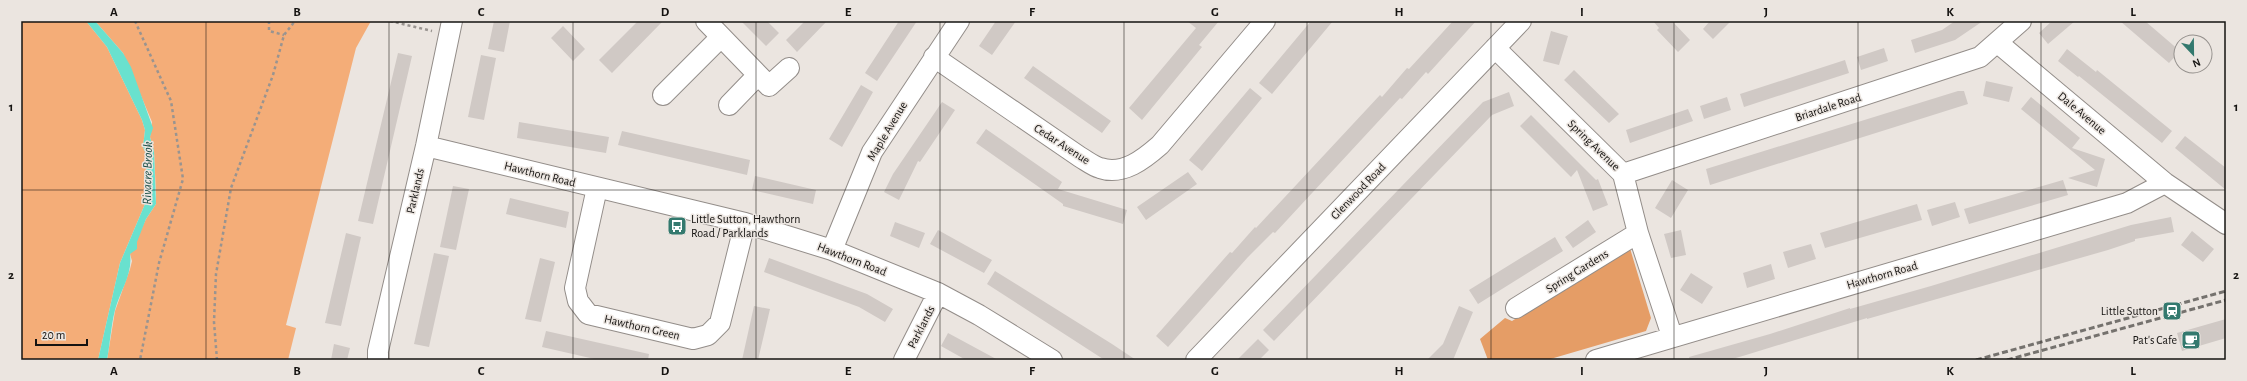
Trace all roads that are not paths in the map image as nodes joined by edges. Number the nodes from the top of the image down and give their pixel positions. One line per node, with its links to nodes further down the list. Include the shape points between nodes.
1 (706, 21): 7 (street)
2 (958, 21): 10 (street, Maple Avenue)
3 (1265, 21): 10 (street, Cedar Avenue, via 1160,145 1142,161 1123,169 1101,168 1080,157)
4 (1521, 21): 9 (street, Glenwood Road)
5 (2021, 21): 8 (street, Briardale Road)
6 (450, 28): 15 (street, Parklands)
7 (722, 37): 12 (street); 13 (street)
8 (1998, 43): 16 (street, Briardale Road, via 1980,57); 17 (street, Dale Avenue)
9 (1495, 48): 16 (street, Spring Avenue); 29 (street, Glenwood Road)
10 (934, 57): 22 (street, Maple Avenue, via 872,152)
11 (789, 68): 12 (street, via 769,86)
12 (758, 75): 14 (street)
13 (663, 95)
14 (729, 105)
15 (426, 146): 18 (street, Hawthorn Road); 26 (street, Parklands)
16 (1623, 174): 21 (street, Spring Avenue)
17 (2165, 182): 20 (street, Dale Avenue); 25 (street, Hawthorn Road, via 2127,203)
18 (596, 188): 19 (street, Hawthorn Road); 19 (street, Hawthorn Green, via 575,288 578,301 588,314 693,338 708,334 720,323)
19 (744, 223): 22 (street, Hawthorn Road)
20 (2226, 224)
21 (1638, 233): 24 (street, Spring Gardens); 25 (street, Spring Avenue)
22 (832, 250): 23 (street, Hawthorn Road)
23 (938, 293): 27 (street, Parklands); 28 (street, Hawthorn Road, via 980,315)
24 (1516, 308)
25 (1672, 336): 30 (street, Hawthorn Road)
26 (377, 357)
27 (904, 360)
28 (1052, 360)
29 (1196, 360)
30 (1596, 360)

